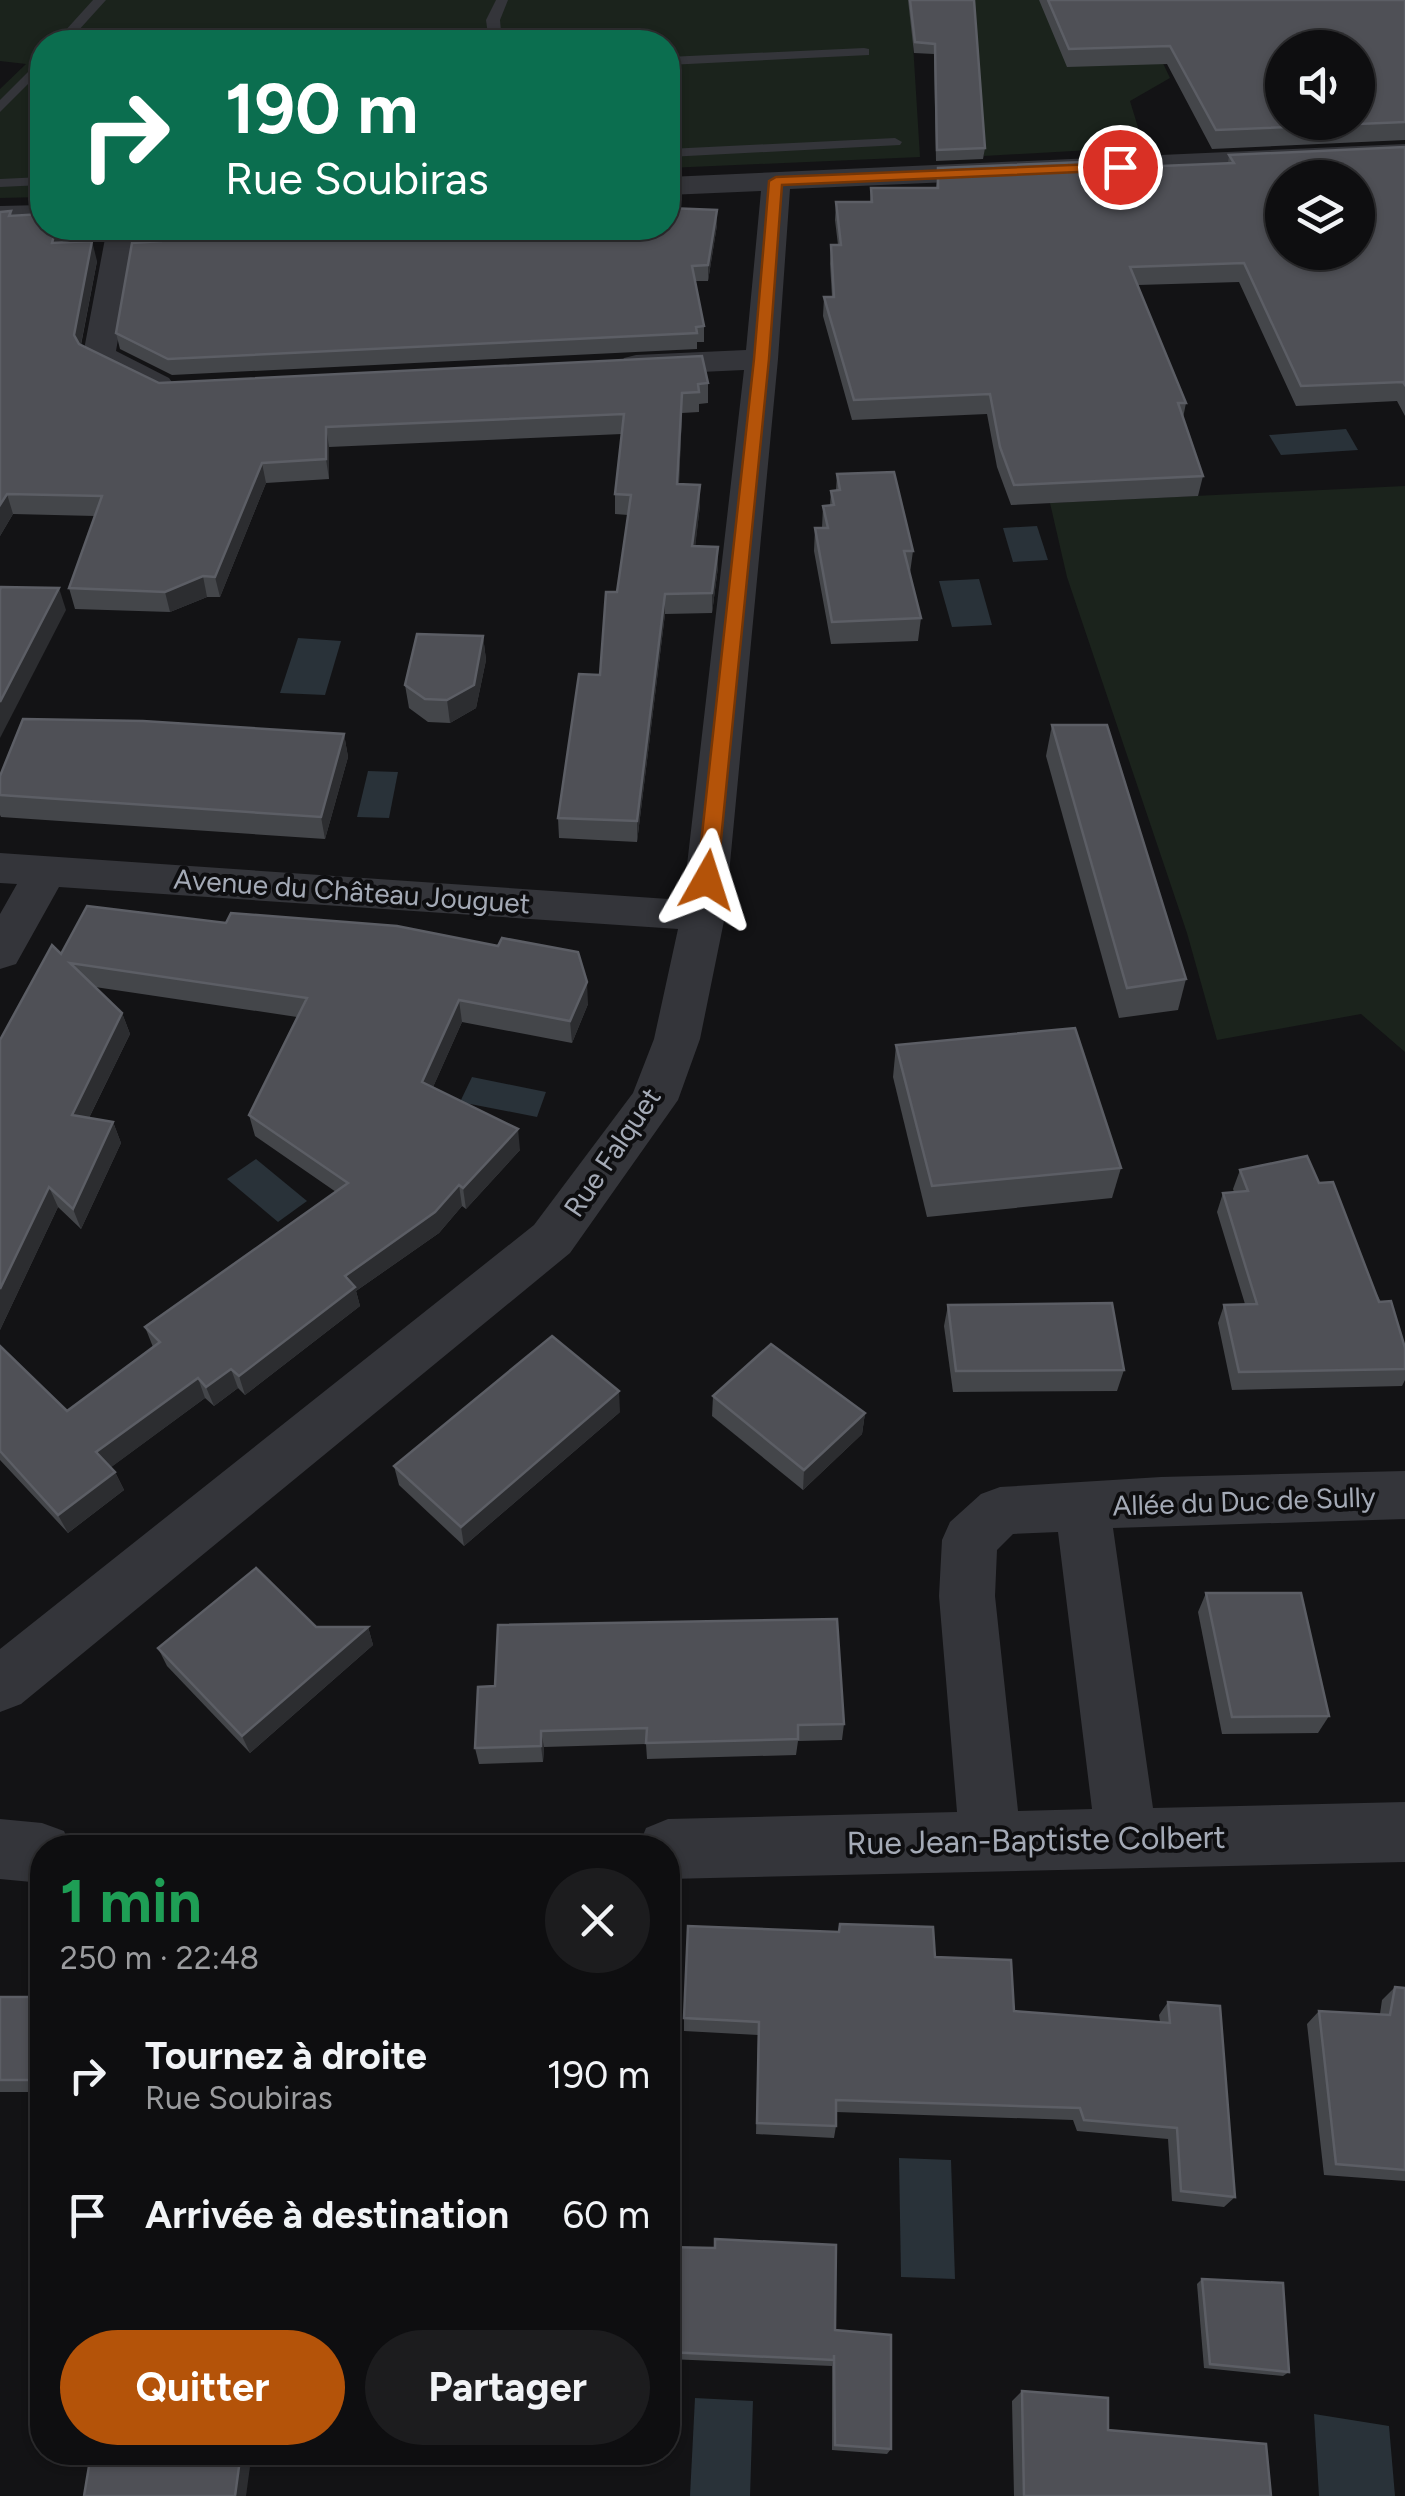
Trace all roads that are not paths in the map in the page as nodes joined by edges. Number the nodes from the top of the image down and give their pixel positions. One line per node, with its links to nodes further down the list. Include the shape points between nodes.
1 (100, 0): 3 (lane)
2 (502, 0): 4 (lane)
3 (72, 30)
4 (494, 30)
5 (864, 52): 6 (lane)
6 (680, 60)
7 (30, 75): 8 (lane)
8 (0, 108)
9 (896, 142): 10 (lane)
10 (680, 152)
11 (1405, 153): 12 (street)
12 (776, 181): 15 (street); 19 (street, Rue Falquet)
13 (30, 182): 14 (lane)
14 (0, 183)
15 (680, 185)
16 (30, 214): 17 (street)
17 (0, 215)
18 (120, 240): 21 (street, via 99,355 166,388)
19 (762, 359): 20 (street); 24 (street, Rue Falquet)
20 (602, 367)
21 (185, 388)
22 (0, 868): 23 (street, Avenue du Château Jouguet)
23 (46, 871): 24 (street, Avenue du Château Jouguet); 25 (street)
24 (703, 916): 28 (street, Rue Falquet, via 677,1039 654,1100 552,1239)
25 (0, 953)
26 (1405, 1495): 27 (street, Allée du Duc de Sully)
27 (1083, 1507): 30 (street, Allée du Duc de Sully); 31 (street, Allée du Duc de Sully, via 1000,1511 970,1540 966,1596)
28 (0, 1685)
29 (1405, 1832): 30 (street, Rue Jean-Baptiste Colbert)
30 (1126, 1837): 31 (street, Rue Jean-Baptiste Colbert)
31 (990, 1841): 33 (street, Rue Jean-Baptiste Colbert)
32 (0, 1849): 34 (street)
33 (680, 1849)
34 (30, 1852)

